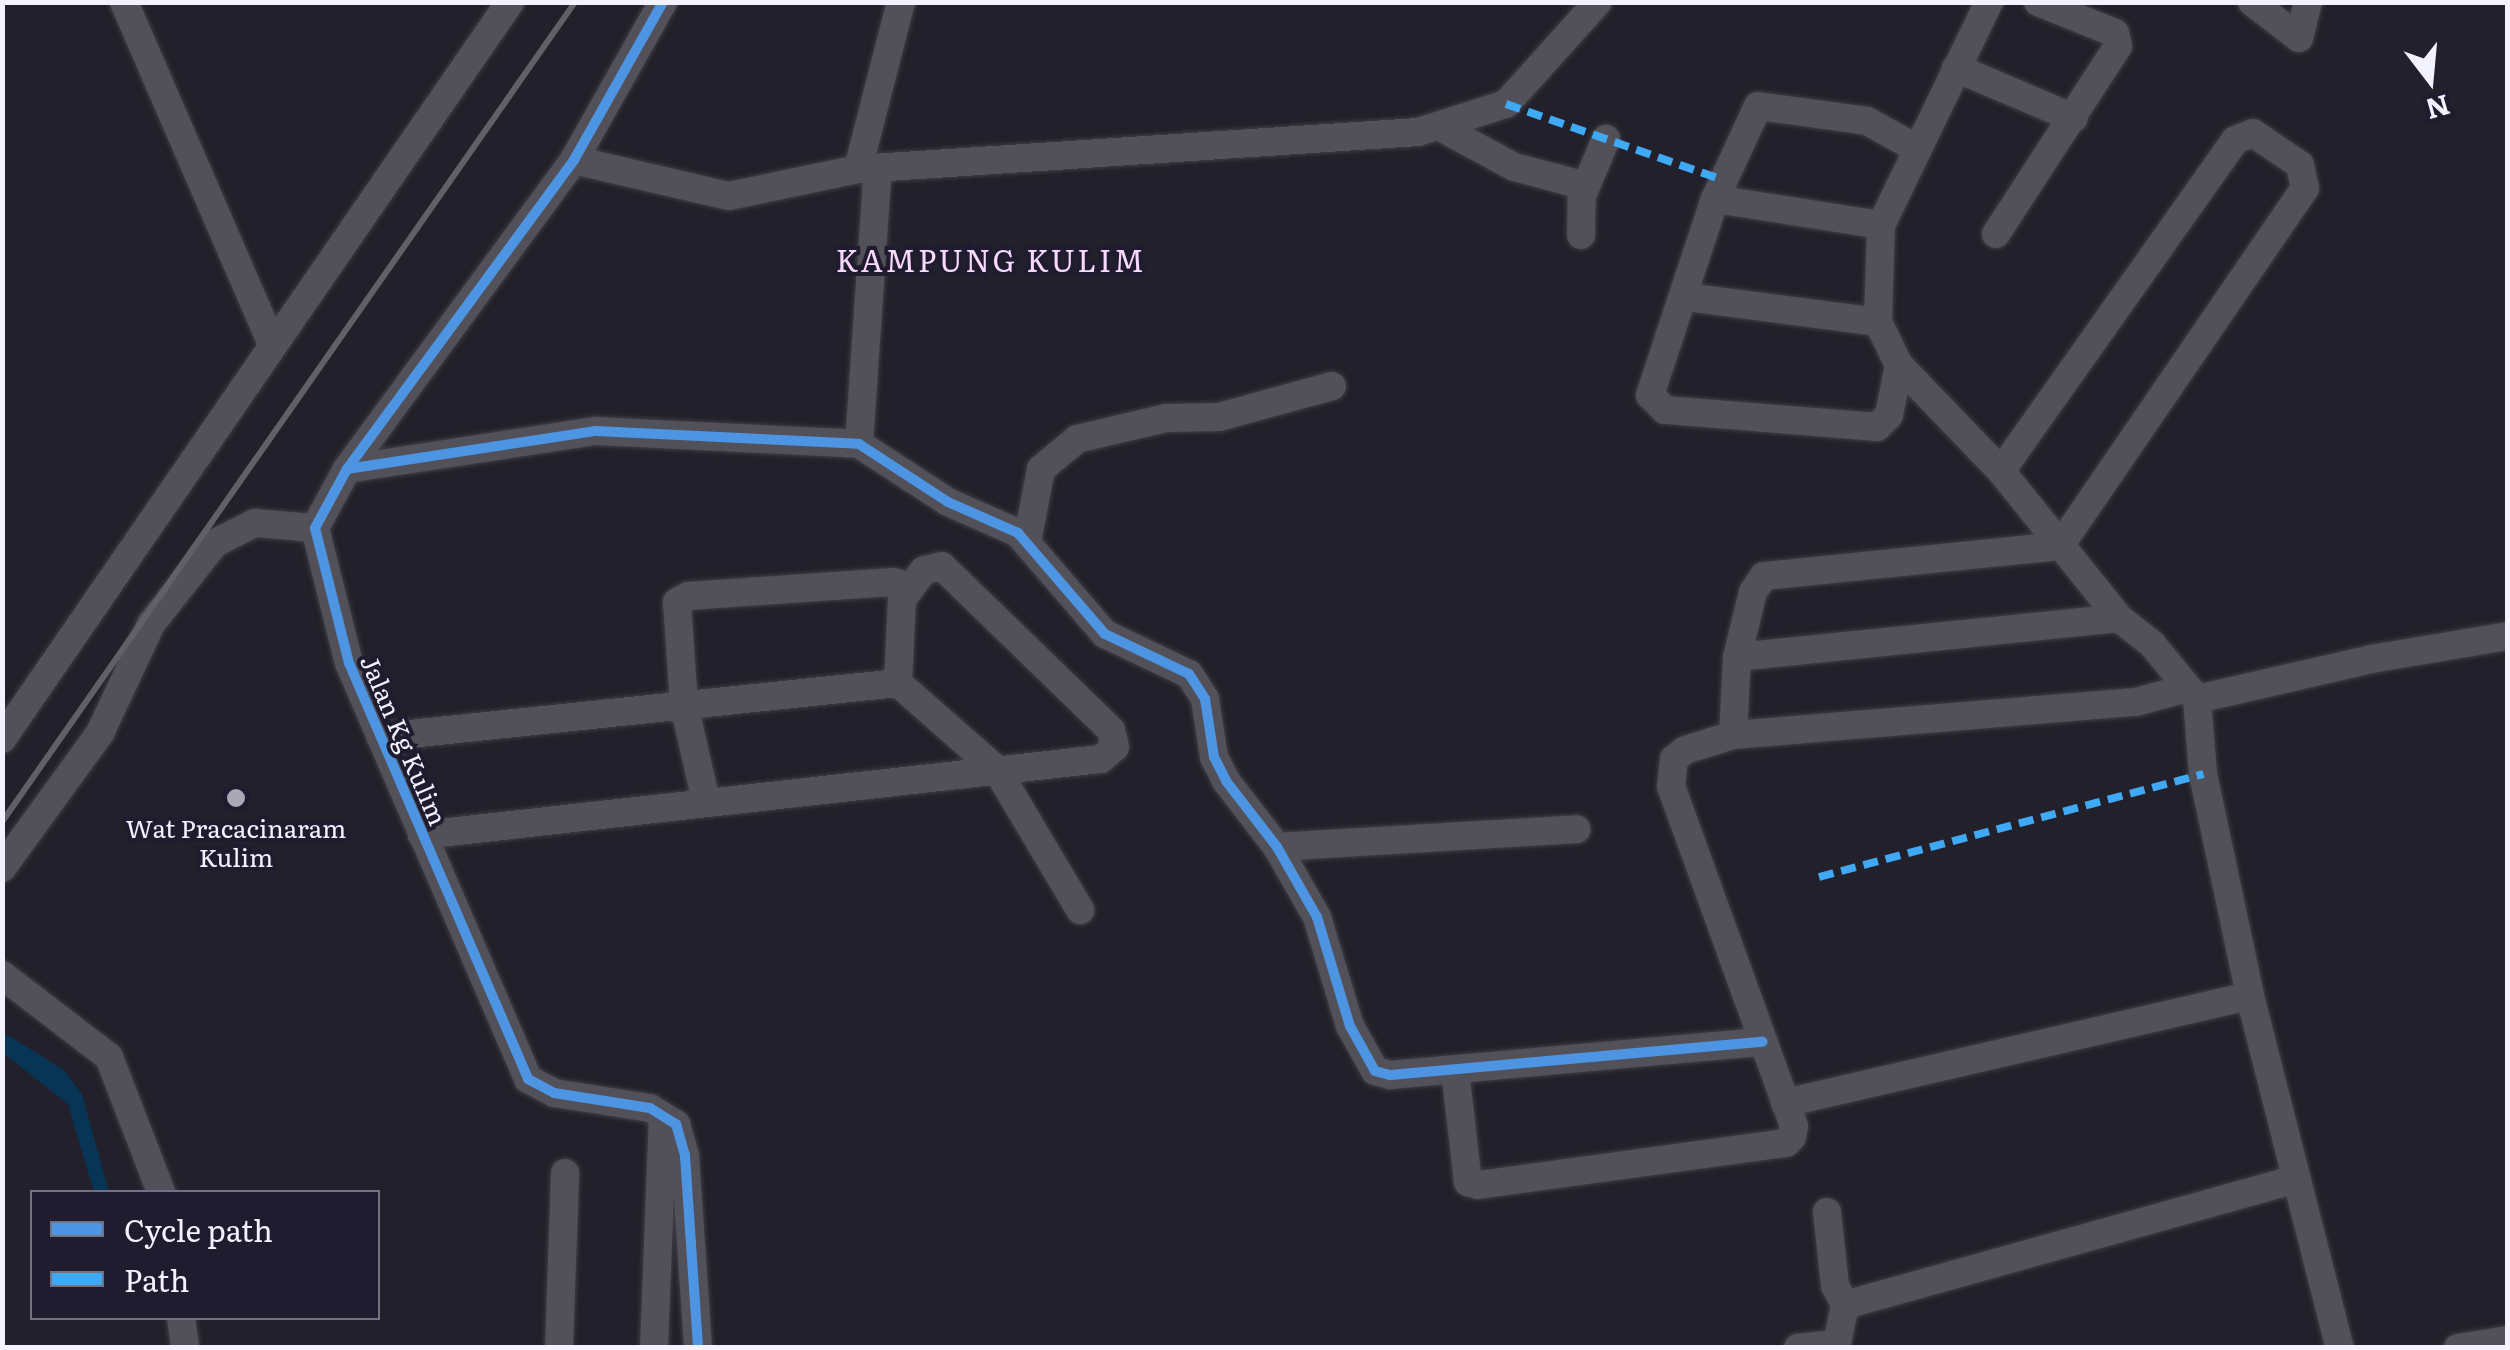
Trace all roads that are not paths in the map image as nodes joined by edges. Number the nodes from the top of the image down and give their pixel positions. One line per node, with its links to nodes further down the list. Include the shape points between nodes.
1 (124, 2): 24 (street)
2 (510, 2): 24 (street)
3 (663, 2): 15 (street)
4 (901, 2): 16 (street)
5 (1598, 2): 12 (street, via 1506,104)
6 (1989, 2): 10 (street)
7 (2038, 2): 11 (street, via 2115,34 2114,59)
8 (2252, 2): 9 (street, via 2299,38)
9 (2308, 2)
10 (1956, 68): 11 (street); 14 (street)
11 (2074, 118): 20 (street)
12 (1442, 128): 16 (street); 17 (street, via 1514,167)
13 (1606, 138): 17 (street)
14 (1916, 148): 18 (street, via 1867,121 1758,106); 19 (street)
15 (574, 160): 16 (street, via 729,196); 28 (street)
16 (868, 168): 27 (street)
17 (1586, 186): 21 (street)
18 (1715, 199): 19 (street); 22 (street)
19 (1881, 225): 23 (street)
20 (1996, 234)
21 (1581, 235)
22 (1686, 297): 23 (street); 25 (street, via 1651,388 1658,408 1876,427 1889,415)
23 (1878, 322): 25 (street)
24 (272, 344): 42 (street)
25 (1899, 365): 29 (street)
26 (1332, 386): 31 (street, via 1240,412 1166,418 1077,439 1041,469)
27 (859, 444): 28 (street, via 596,431); 31 (street, via 948,502)
28 (347, 469): 30 (street)
29 (2001, 471): 32 (street); 32 (street, via 2235,140 2253,133 2305,170 2305,188)
30 (315, 528): 41 (street, Jalan Kg Kulim, via 349,664); 48 (street, via 255,523 215,543 151,624 100,733)
31 (1027, 542): 47 (street, via 1105,634 1189,674 1205,699 1214,757)
32 (2060, 546): 34 (street); 36 (street, via 1764,576 1753,592)
33 (909, 588): 37 (street, via 901,603); 39 (street, via 894,582 682,598 674,614); 43 (street, via 929,566 947,570 1116,738 1101,759)
34 (2119, 618): 36 (street); 38 (street, via 2152,644)
35 (2508, 636): 38 (street)
36 (1737, 657): 40 (street)
37 (898, 683): 39 (street); 43 (street)
38 (2192, 694): 40 (street); 51 (street)
39 (684, 706): 41 (street); 44 (street)
40 (1733, 735): 52 (street, via 1674,759 1671,787)
41 (381, 737): 46 (street, Jalan Kg Kulim)
42 (2, 739)
43 (997, 770): 44 (street); 49 (street)
44 (706, 801): 46 (street)
45 (1576, 830): 47 (street)
46 (422, 835): 55 (street, Jalan Kg Kulim, via 528,1079 554,1094 616,1100)
47 (1277, 847): 53 (street, via 1317,917 1364,1059 1390,1075)
48 (2, 868)
49 (1080, 910)
50 (2, 975): 58 (street, via 110,1057)
51 (2250, 996): 54 (street); 57 (street)
52 (1763, 1042): 53 (street); 54 (street)
53 (1455, 1070): 54 (street, via 1468,1182 1478,1186 1786,1143 1794,1126)
54 (1785, 1103)
55 (662, 1116): 66 (street); 67 (street, via 676,1124 685,1156)
56 (565, 1173): 65 (street)
57 (2293, 1180): 60 (street); 69 (street)
58 (160, 1190)
59 (1827, 1212): 60 (street, via 1835,1286)
60 (1844, 1305): 63 (street)
61 (181, 1320): 64 (street)
62 (2508, 1340): 70 (street)
63 (1836, 1346): 68 (street)
64 (185, 1348)
65 (559, 1348)
66 (654, 1348)
67 (698, 1348)
68 (1798, 1348)
69 (2340, 1348)
70 (2458, 1348)

